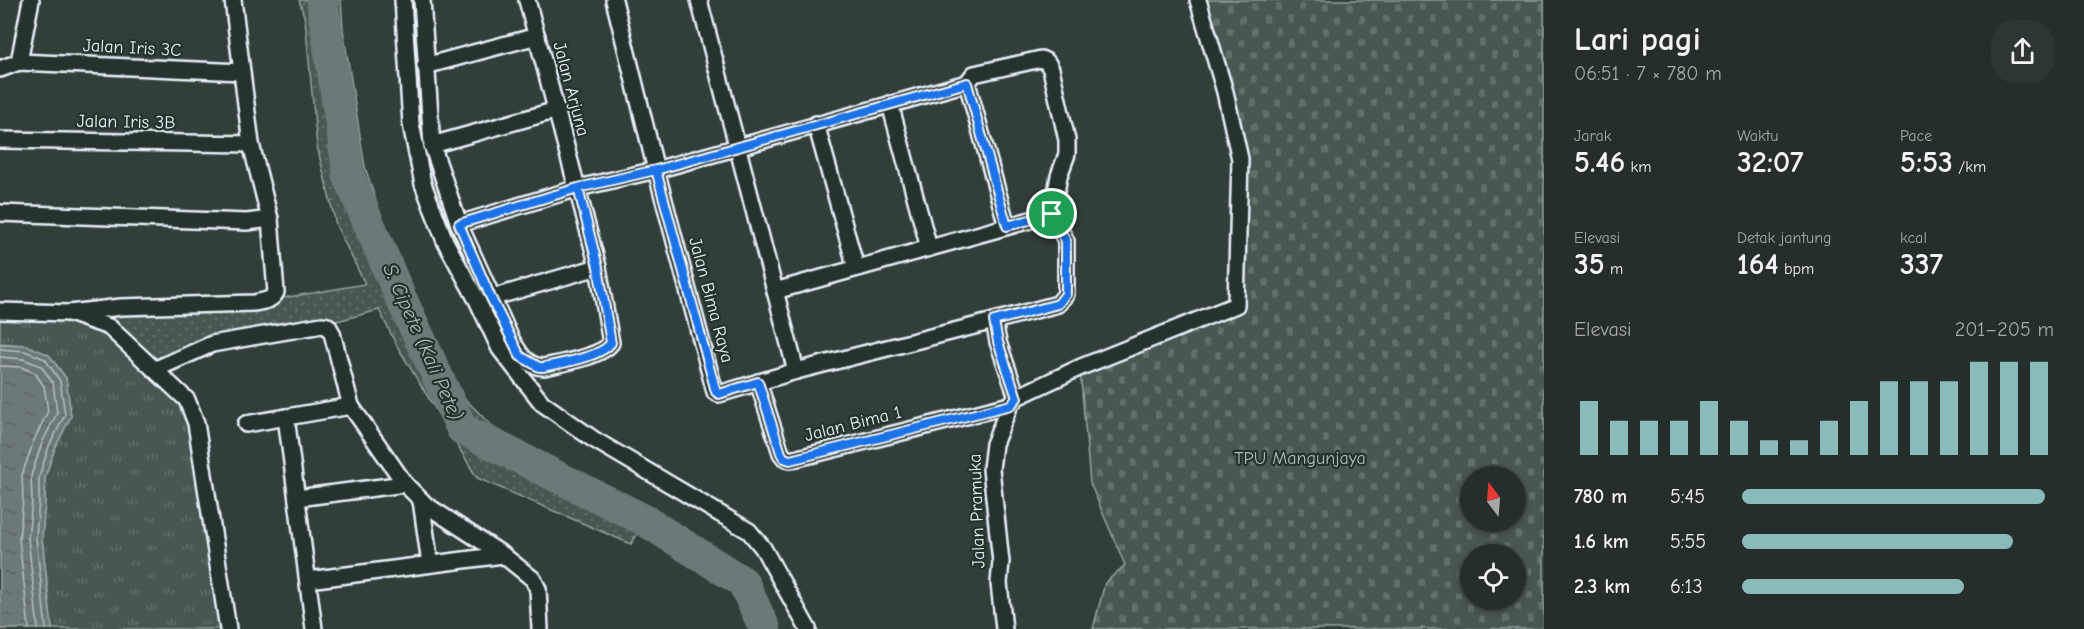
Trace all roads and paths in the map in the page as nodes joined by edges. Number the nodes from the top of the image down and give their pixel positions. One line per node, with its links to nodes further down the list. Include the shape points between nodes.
1 (31, 0): 10 (street)
2 (233, 0): 13 (street)
3 (403, 0): 53 (street, via 411,124 423,184 445,241 500,349 542,403 593,439 749,531 764,548)
4 (422, 0): 11 (street)
5 (527, 0): 9 (street, Jalan Arjuna)
6 (614, 0): 22 (street, Jalan Bima Raya)
7 (699, 0): 21 (street)
8 (1198, 0): 40 (street, via 1240,159 1236,305 1081,367)
9 (537, 36): 11 (street); 16 (street, Jalan Arjuna)
10 (19, 62): 12 (street); 13 (street, Jalan Iris 3C)
11 (425, 66): 20 (street)
12 (0, 69)
13 (242, 72): 19 (street)
14 (967, 83): 15 (street); 25 (street, via 974,75 1041,59 1047,62 1067,140); 28 (street)
15 (890, 104): 17 (street); 29 (street)
16 (557, 110): 20 (street); 23 (street, Jalan Arjuna)
17 (816, 124): 21 (street); 31 (street)
18 (0, 140): 19 (street, Jalan Iris 3B)
19 (251, 144): 26 (street)
20 (432, 145): 27 (street)
21 (737, 146): 22 (street); 32 (street)
22 (656, 170): 23 (street); 39 (street, Jalan Bima Raya, via 716,392)
23 (578, 188): 27 (street); 30 (street, Jalan Arjuna)
24 (0, 213): 26 (street, via 246,222)
25 (1052, 214): 28 (street); 36 (street, Jalan Bima Raya, via 1066,241 1066,294 1058,304)
26 (270, 219): 35 (street, via 276,292 271,298 254,303 121,307)
27 (459, 224): 33 (street)
28 (1007, 226): 29 (street)
29 (929, 248): 31 (street)
30 (598, 267): 33 (street); 33 (street, Jalan Arjuna, via 611,343 582,358 544,367 529,362 520,356)
31 (856, 268): 32 (street)
32 (775, 291): 38 (street)
33 (491, 298)
34 (0, 311): 35 (street)
35 (69, 313): 37 (street, via 109,327)
36 (994, 321): 38 (street, Jalan Bima Raya); 40 (street)
37 (156, 369): 41 (street, via 212,344 328,326); 50 (street, via 187,400 196,423)
38 (796, 371): 39 (street, Jalan Bima Raya)
39 (758, 382): 40 (street, Jalan Bima 1, via 781,453 790,460)
40 (1014, 401): 54 (street, Jalan Pramuka, via 994,444 991,469)
41 (351, 406): 42 (street); 44 (street)
42 (286, 417): 43 (street); 45 (street)
43 (246, 424)
44 (405, 484): 45 (street); 46 (street)
45 (297, 498): 49 (street)
46 (421, 500): 47 (street); 48 (street)
47 (503, 555): 48 (street); 52 (street, via 536,584)
48 (429, 564): 49 (street)
49 (308, 580): 51 (street)
50 (228, 629)
51 (314, 629)
52 (540, 629)
53 (808, 629)
54 (1004, 629)

